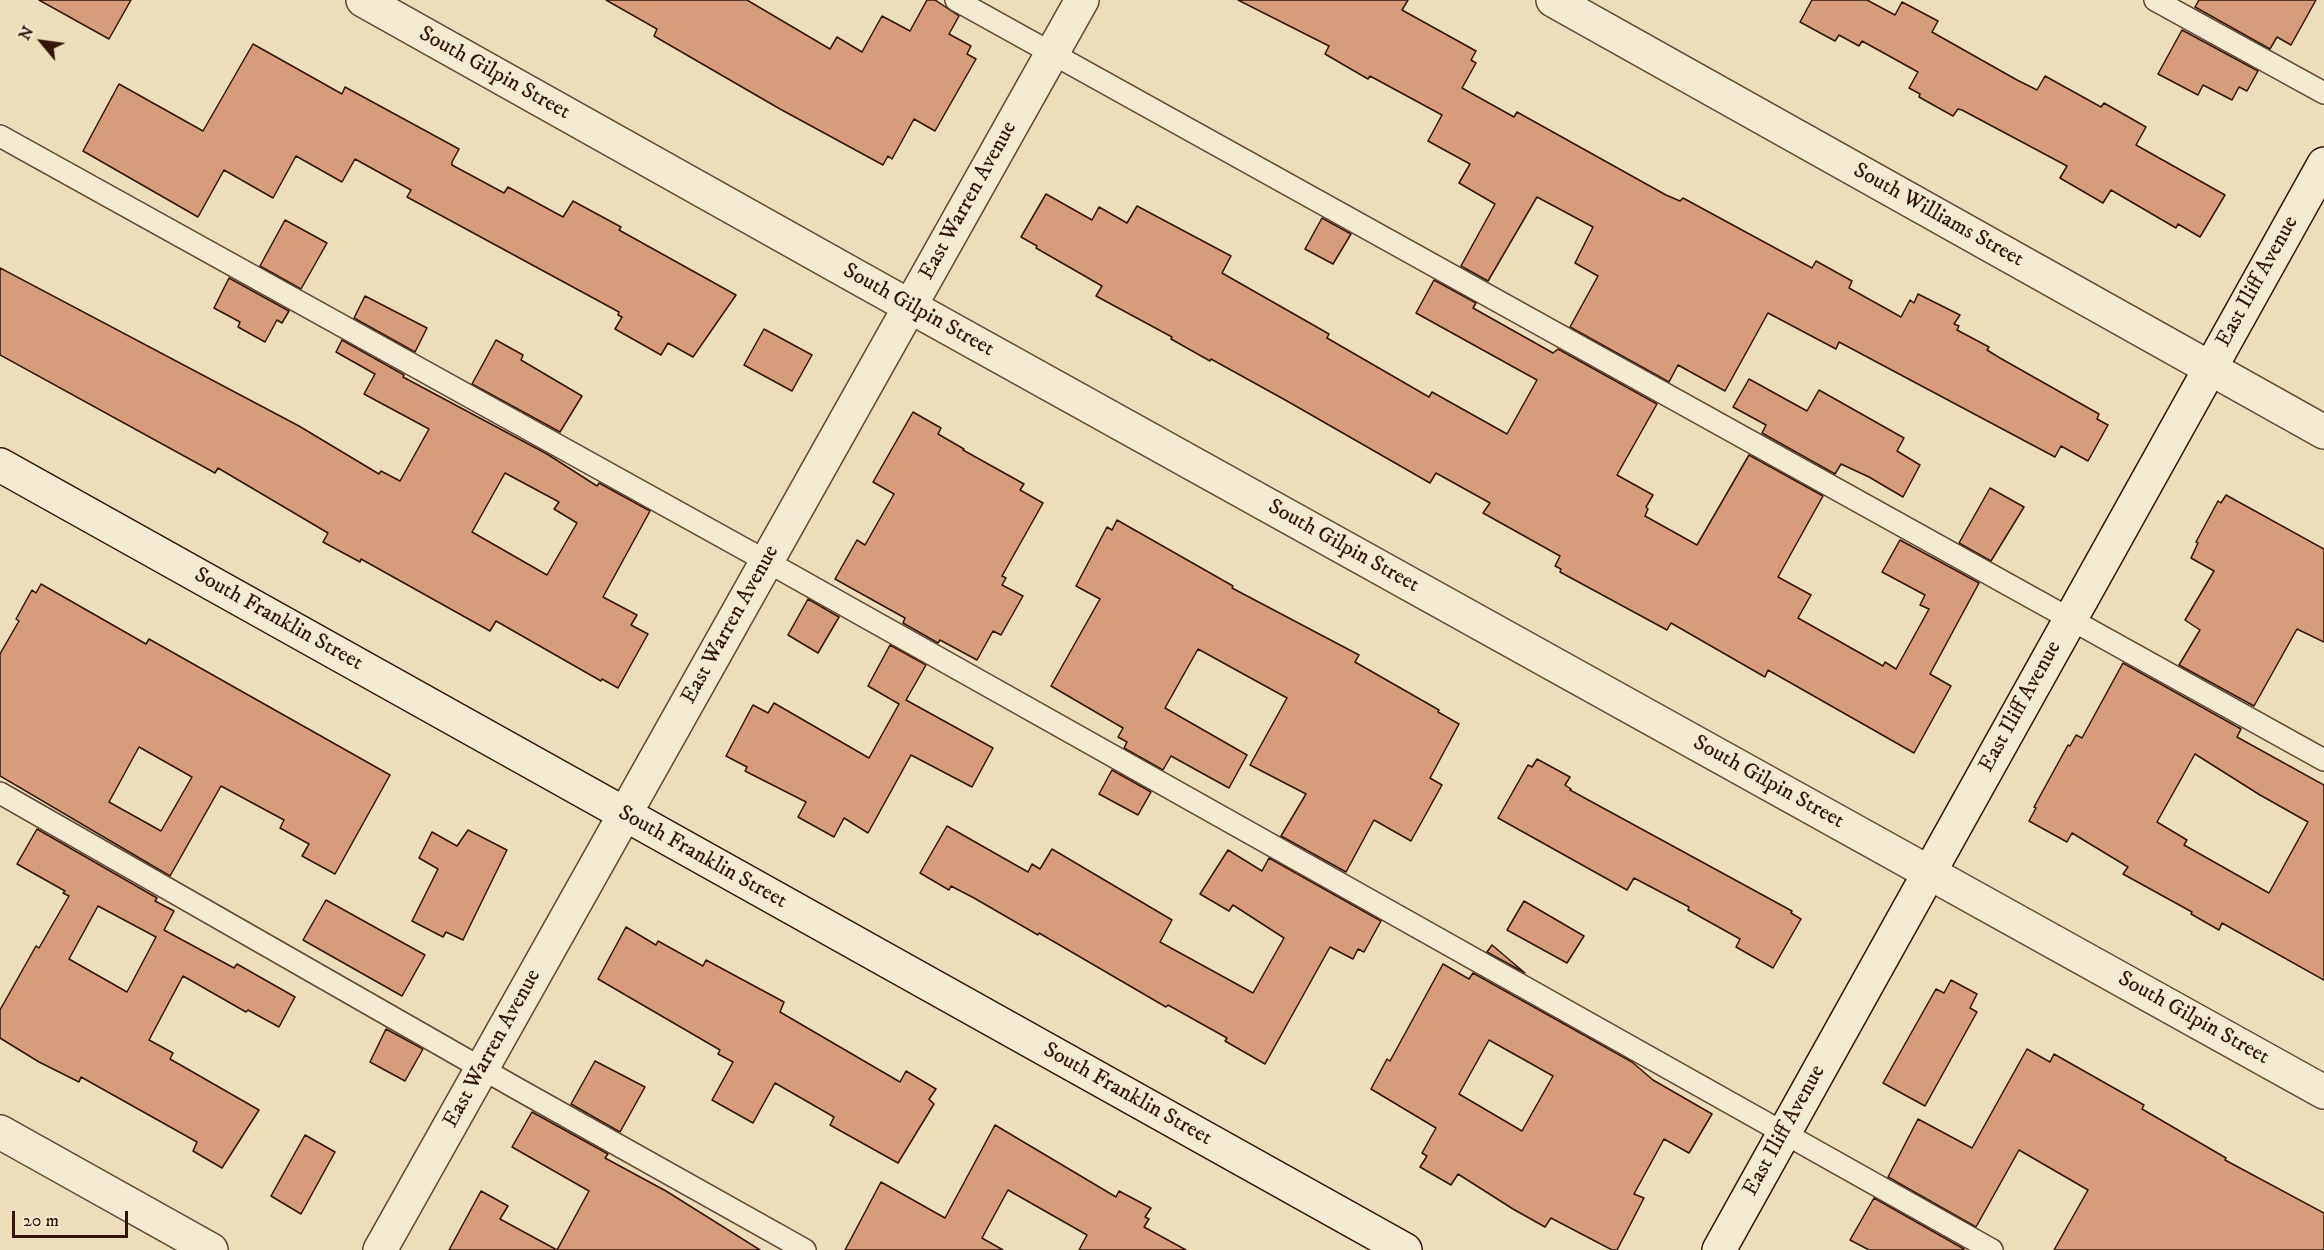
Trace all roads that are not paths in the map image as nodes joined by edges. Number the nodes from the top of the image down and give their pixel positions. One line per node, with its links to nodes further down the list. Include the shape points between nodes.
1 (363, 0): 10 (street, South Gilpin Street)
2 (956, 0): 6 (lane)
3 (1082, 0): 6 (street, East Warren Avenue)
4 (1553, 0): 11 (street, South Williams Street)
5 (2155, 0): 7 (lane)
6 (1052, 54): 10 (street, East Warren Avenue); 15 (lane)
7 (2324, 93)
8 (0, 136): 14 (lane)
9 (2324, 164): 11 (street, East Iliff Avenue)
10 (910, 307): 14 (street, East Warren Avenue); 19 (street, South Gilpin Street)
11 (2210, 369): 12 (street, South Williams Street); 15 (street, East Iliff Avenue)
12 (2324, 432)
13 (0, 465): 18 (street, South Franklin Street)
14 (766, 561): 18 (street, East Warren Avenue); 23 (lane)
15 (2071, 618): 16 (lane); 19 (street, East Iliff Avenue)
16 (2324, 760)
17 (0, 793): 20 (lane)
18 (624, 814): 20 (street, East Warren Avenue); 27 (street, South Franklin Street)
19 (1929, 872): 21 (street, South Gilpin Street); 23 (street, East Iliff Avenue)
20 (482, 1068): 25 (street, East Warren Avenue); 26 (lane)
21 (2324, 1092)
22 (0, 1132): 24 (street)
23 (1783, 1135): 28 (street, East Iliff Avenue); 29 (lane)
24 (210, 1250)
25 (380, 1250)
26 (805, 1250)
27 (1405, 1250)
28 (1719, 1250)
29 (1992, 1250)

